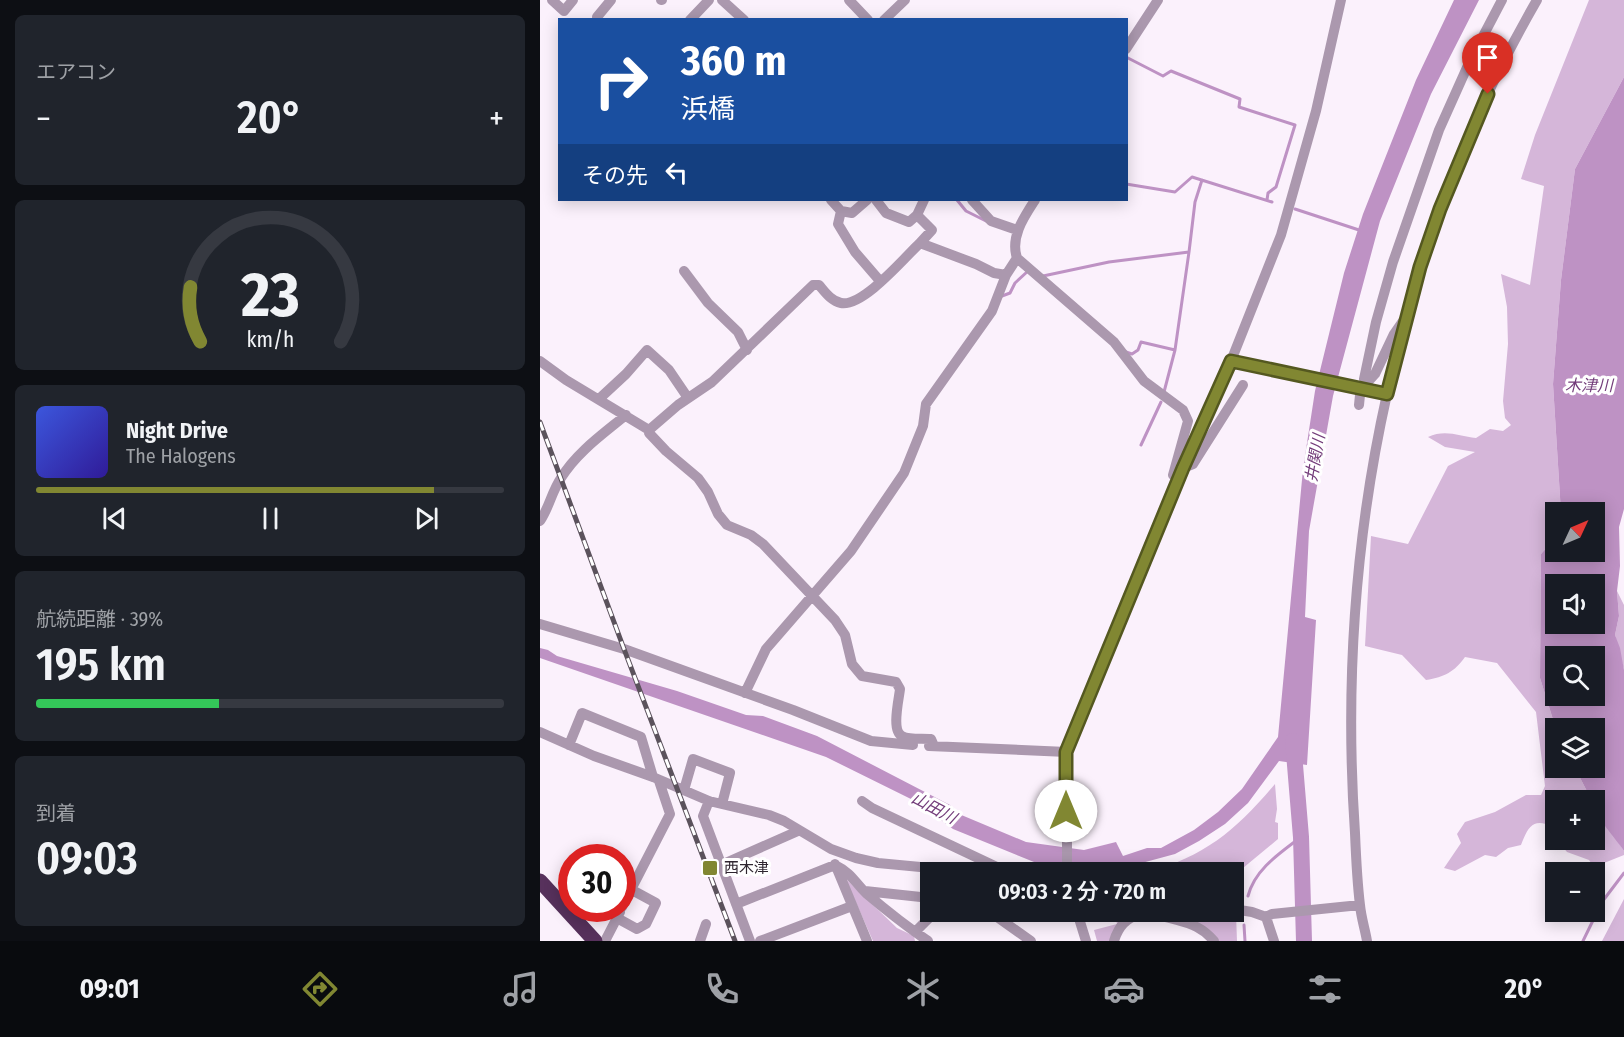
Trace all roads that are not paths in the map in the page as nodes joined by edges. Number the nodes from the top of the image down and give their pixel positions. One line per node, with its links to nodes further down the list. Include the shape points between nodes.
1 (552, 0): 2 (street, via 564,11)
2 (573, 0)
3 (611, 0): 12 (street)
4 (709, 0): 13 (street)
5 (722, 0): 14 (street)
6 (849, 0): 15 (street)
7 (906, 0): 16 (street)
8 (1158, 0): 17 (street)
9 (1341, 0): 35 (street, via 1316,111 1281,235)
10 (1502, 0): 36 (street, via 1439,130 1393,262 1364,379)
11 (1538, 0): 32 (street, via 1497,73 1449,188)
12 (604, 14)
13 (692, 18)
14 (742, 18)
15 (866, 18)
16 (886, 18)
17 (1128, 46)
18 (832, 201): 24 (street)
19 (866, 201): 24 (street, via 852,213)
20 (877, 201): 25 (street, via 886,213 909,222)
21 (924, 201): 25 (street)
22 (973, 201): 26 (street, via 992,221)
23 (1034, 201): 26 (street)
24 (841, 211): 31 (street, via 838,224)
25 (917, 215): 27 (street, via 932,230)
26 (1017, 230): 28 (street)
27 (920, 243): 30 (street); 31 (street)
28 (1017, 258): 30 (street); 45 (street, via 1114,342 1144,381 1185,412 1188,421)
29 (684, 270): 33 (street, via 708,303 738,332)
30 (1006, 275): 47 (street, via 992,310 926,404 923,426 904,473 851,551)
31 (880, 281): 33 (street, via 860,298 845,303 813,285)
32 (1406, 319): 36 (street); 38 (street)
33 (747, 350): 39 (street)
34 (540, 361): 40 (street)
35 (1233, 362): 38 (street, bridge); 44 (street)
36 (1366, 384): 41 (street)
37 (1243, 385): 44 (street, via 1199,457)
38 (1383, 393): 72 (street, via 1363,530 1354,645 1352,783)
39 (688, 398): 40 (street, via 669,370 647,350); 43 (street)
40 (599, 399): 42 (street)
41 (1359, 405)
42 (626, 415): 43 (street); 46 (street, via 572,462)
43 (649, 430): 47 (street, via 666,451 698,478 727,525 758,539)
44 (1183, 468): 45 (street)
45 (1171, 496): 53 (street)
46 (540, 521)
47 (812, 596): 49 (street, via 766,649); 52 (street, via 845,635 852,664 862,676 896,682 900,689 898,733 902,737 931,739)
48 (540, 624): 49 (street)
49 (745, 693): 52 (street, via 871,741)
50 (540, 732): 51 (street)
51 (569, 745): 54 (street); 54 (street, via 582,713 641,737)
52 (934, 746): 53 (street)
53 (1066, 752): 62 (street)
54 (656, 779): 55 (street); 67 (street, via 670,814)
55 (684, 790): 56 (street); 58 (street, via 693,759 730,773)
56 (709, 801): 58 (street); 63 (street, via 703,816)
57 (862, 801): 61 (street)
58 (722, 804): 59 (street, via 769,815)
59 (798, 831): 60 (street); 63 (street)
60 (831, 849): 64 (street); 65 (street, via 878,863)
61 (986, 862)
62 (1067, 862)
63 (721, 865): 71 (street)
64 (835, 865): 68 (street, via 848,872); 71 (street); 73 (street)
65 (920, 867)
66 (540, 881): 84 (highway)
67 (636, 882)
68 (864, 891): 70 (street); 82 (street)
69 (636, 892): 77 (street, via 656,903 646,924 637,929)
70 (920, 897)
71 (736, 904): 87 (street)
72 (1358, 905): 75 (street); 95 (street)
73 (852, 906): 88 (street); 89 (street)
74 (1244, 911): 75 (street)
75 (1269, 916): 94 (street)
76 (614, 922): 85 (street)
77 (630, 922)
78 (924, 922): 82 (street)
79 (1004, 922): 90 (street)
80 (1080, 922): 91 (street)
81 (706, 924): 86 (street)
82 (915, 932): 83 (street)
83 (925, 940)
84 (595, 941)
85 (605, 941)
86 (700, 941)
87 (750, 941)
88 (760, 941)
89 (867, 941)
90 (1031, 941)
91 (1086, 941)
92 (1114, 941): 93 (street, via 1128,920 1149,914 1192,924)
93 (1214, 941)
94 (1274, 941)
95 (1366, 941)

